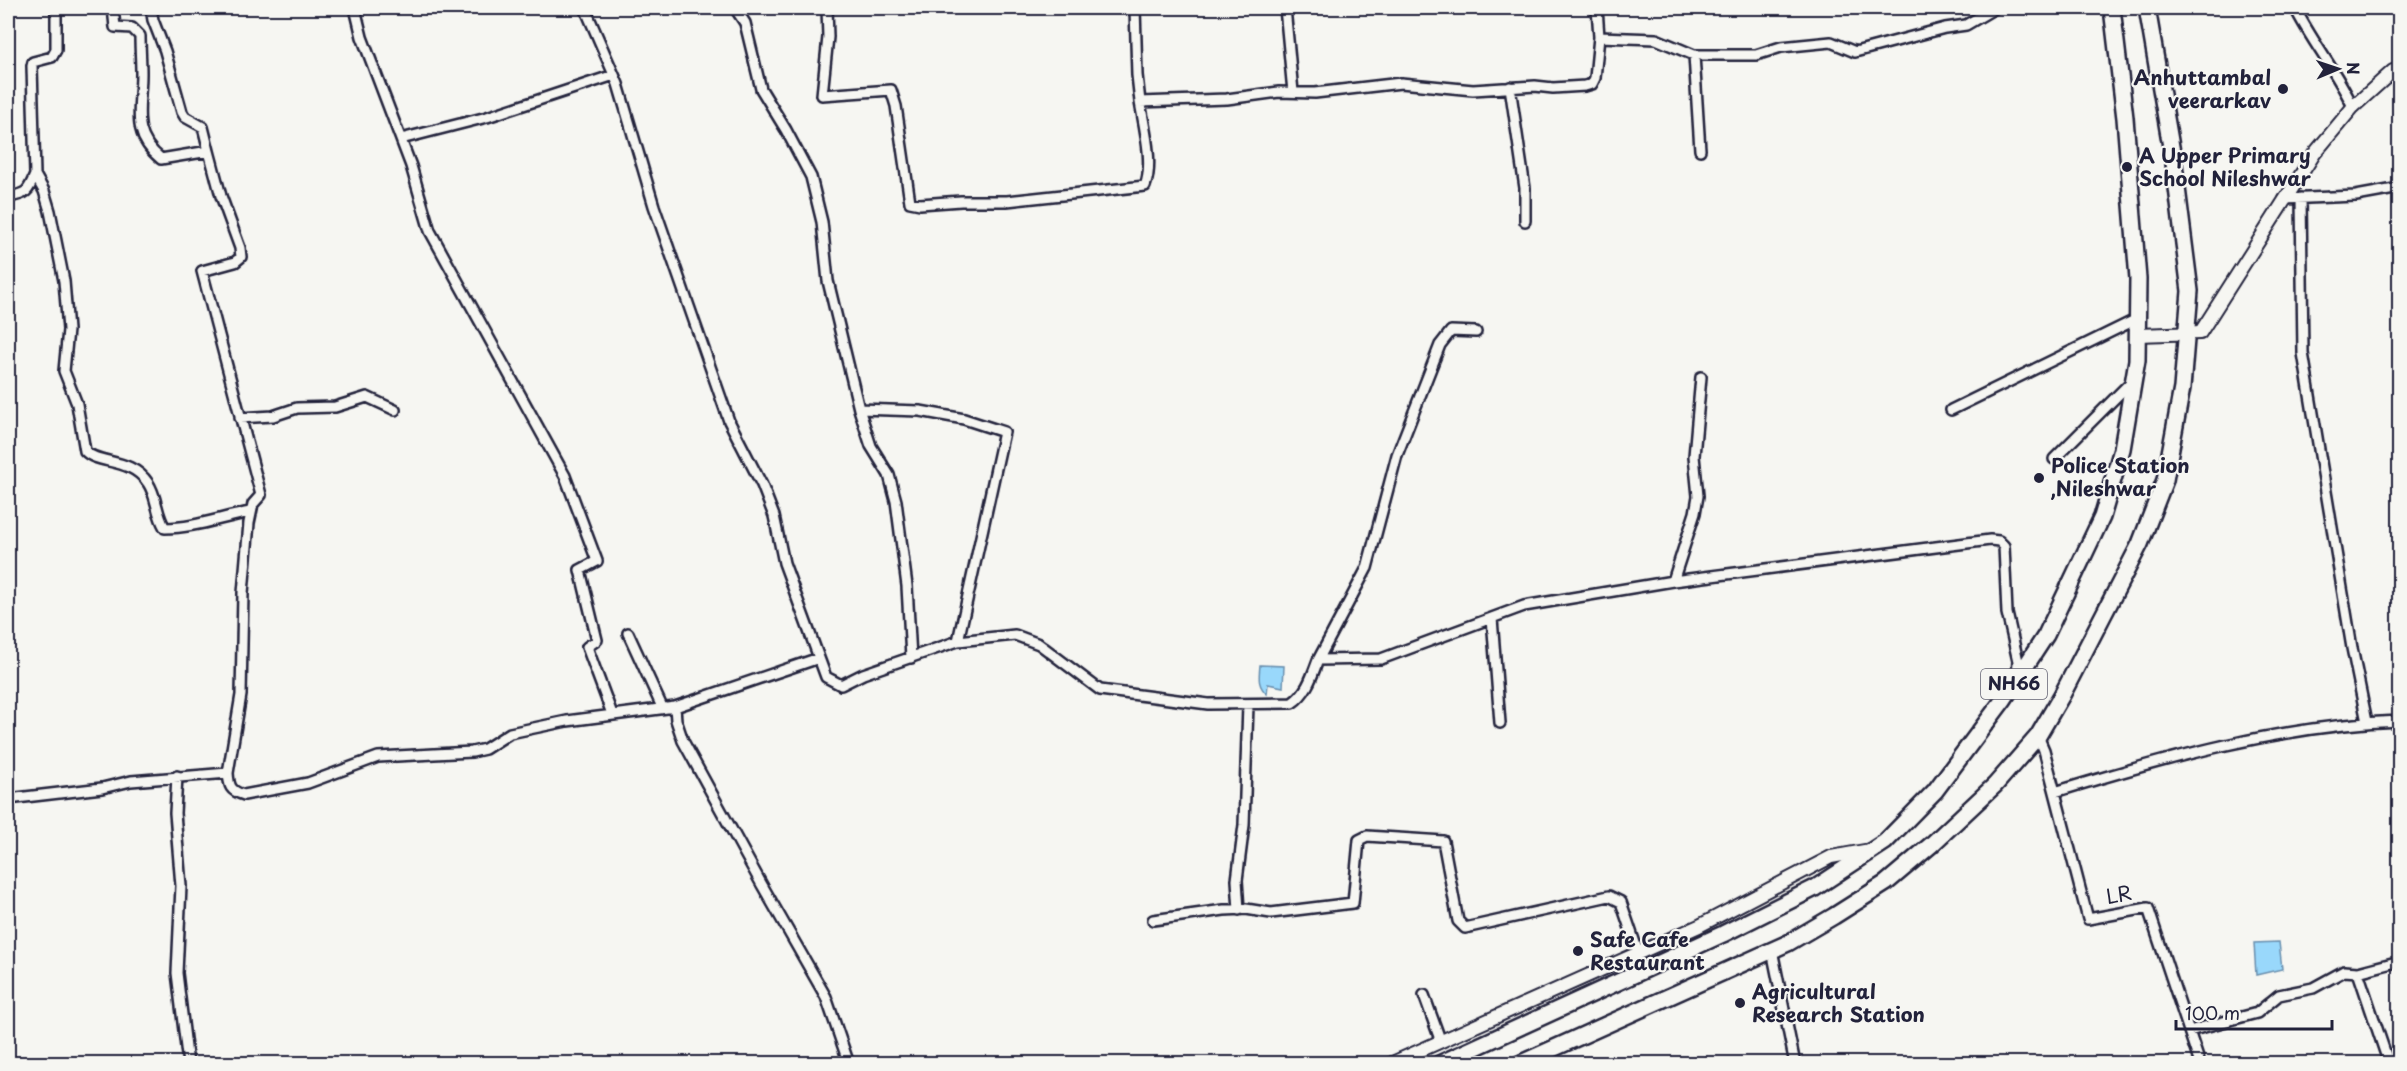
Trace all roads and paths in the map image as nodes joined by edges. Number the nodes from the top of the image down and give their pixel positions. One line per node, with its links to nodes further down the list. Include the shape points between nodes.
1 (56, 8): 26 (street, via 56,50 52,57 33,62 32,66)
2 (113, 8): 25 (street, via 115,27 132,28 140,36 138,117 150,151 161,159)
3 (151, 8): 25 (street, via 182,112 203,127)
4 (355, 8): 23 (street)
5 (585, 8): 18 (street)
6 (735, 8): 38 (street, via 745,23 761,89 811,177 822,222 828,282)
7 (827, 8): 21 (street, via 822,95 891,90 910,202 1007,201 1145,186 1147,142)
8 (1136, 8): 21 (street)
9 (1285, 8): 20 (street)
10 (1597, 8): 15 (street)
11 (1995, 8): 16 (street, via 1966,26 1855,52 1831,42 1781,47 1756,55)
12 (2112, 8): 32 (highway, NH66, via 2138,279)
13 (2147, 8): 34 (highway, NH66, via 2174,164 2190,291)
14 (2295, 8): 22 (street)
15 (1599, 37): 16 (street, via 1656,39); 19 (street, via 1592,84)
16 (1694, 55): 24 (street)
17 (2400, 70): 22 (street, via 2393,71)
18 (614, 75): 23 (street, via 487,117); 48 (street, via 654,206 729,421 774,516 784,563)
19 (1510, 87): 20 (street, via 1473,90 1401,83); 31 (street, via 1525,188)
20 (1293, 92): 21 (street)
21 (1140, 102)
22 (2353, 107): 30 (street)
23 (400, 139): 55 (street, via 437,248 565,476 597,561 580,570 597,640 587,647)
24 (1700, 150)
25 (208, 151): 41 (street, via 240,248 241,257 235,262 202,270)
26 (35, 175): 28 (street, via 29,190); 43 (street, via 50,211 64,282 68,330 64,371 77,404 85,451 89,456 133,469 148,483 165,528)
27 (2400, 188): 29 (street, via 2356,196)
28 (8, 197)
29 (2301, 198): 30 (street); 57 (street, via 2303,353)
30 (2284, 199): 34 (street, via 2200,333)
31 (1525, 221)
32 (2137, 319): 35 (highway, NH66); 40 (street)
33 (1476, 332): 50 (street, via 1451,331 1440,345 1397,455 1366,568)
34 (2187, 334): 35 (street); 59 (highway, NH66, via 2182,388 2165,480 2140,544)
35 (2137, 335): 37 (highway, NH66)
36 (1701, 377): 44 (street, via 1694,456 1698,496)
37 (2133, 379): 42 (street); 51 (highway, NH66, via 2122,449 2102,517 2046,635)
38 (859, 409): 47 (street, via 920,411 1004,432); 49 (street, via 872,446 890,475 896,501 908,586)
39 (395, 410): 41 (street, via 367,397 334,407 297,408 273,416)
40 (1951, 410)
41 (240, 418): 43 (street, via 260,486 261,495)
42 (2054, 459)
43 (251, 512): 60 (street, via 243,593 241,695)
44 (1673, 581): 45 (street, via 1524,606); 51 (street, via 1999,541 2004,546 2007,613 2018,661)
45 (1492, 618): 50 (street, via 1381,659); 58 (street)
46 (627, 633): 53 (street)
47 (958, 641): 49 (street); 52 (street, via 1015,635 1039,644 1100,690 1208,704)
48 (819, 658): 49 (street, via 826,677 841,685); 54 (street)
49 (911, 658)
50 (1318, 660): 52 (street, via 1310,680 1292,703)
51 (2017, 679): 64 (highway, NH66, via 1935,791)
52 (1248, 705): 65 (street, via 1244,825 1237,880)
53 (662, 707): 54 (street); 55 (street)
54 (675, 707): 75 (street, via 684,741 826,996)
55 (612, 714): 60 (street, via 510,733 485,749 472,752 378,757 308,783 244,795 229,786)
56 (2400, 721): 57 (street)
57 (2367, 722): 62 (street, via 2242,741)
58 (1500, 723)
59 (2038, 736): 62 (street, LR); 67 (highway, NH66, via 1995,785 1886,883)
60 (228, 772): 61 (street)
61 (177, 776): 63 (street); 74 (street, via 175,813 181,886 177,973)
62 (2055, 792): 72 (street, LR, via 2088,919 2148,908)
63 (8, 799)
64 (1875, 849): 68 (street, via 1831,857 1699,926); 77 (highway, NH66, via 1815,888 1723,934)
65 (1239, 909): 66 (street); 68 (street, via 1271,913 1353,903 1359,840 1367,836 1443,841 1458,921 1465,928 1609,896 1621,902)
66 (1153, 920)
67 (1772, 950): 78 (highway, NH66); 79 (street)
68 (1638, 952): 73 (street)
69 (2400, 961): 70 (street)
70 (2358, 972): 72 (street, via 2343,970 2313,988 2279,995 2257,1013); 81 (street)
71 (1424, 995): 73 (street)
72 (2189, 1031): 80 (street, LR)
73 (1441, 1042): 76 (street)
74 (188, 1064)
75 (849, 1064)
76 (1390, 1064)
77 (1439, 1064)
78 (1519, 1064)
79 (1796, 1064)
80 (2200, 1064)
81 (2389, 1064)

